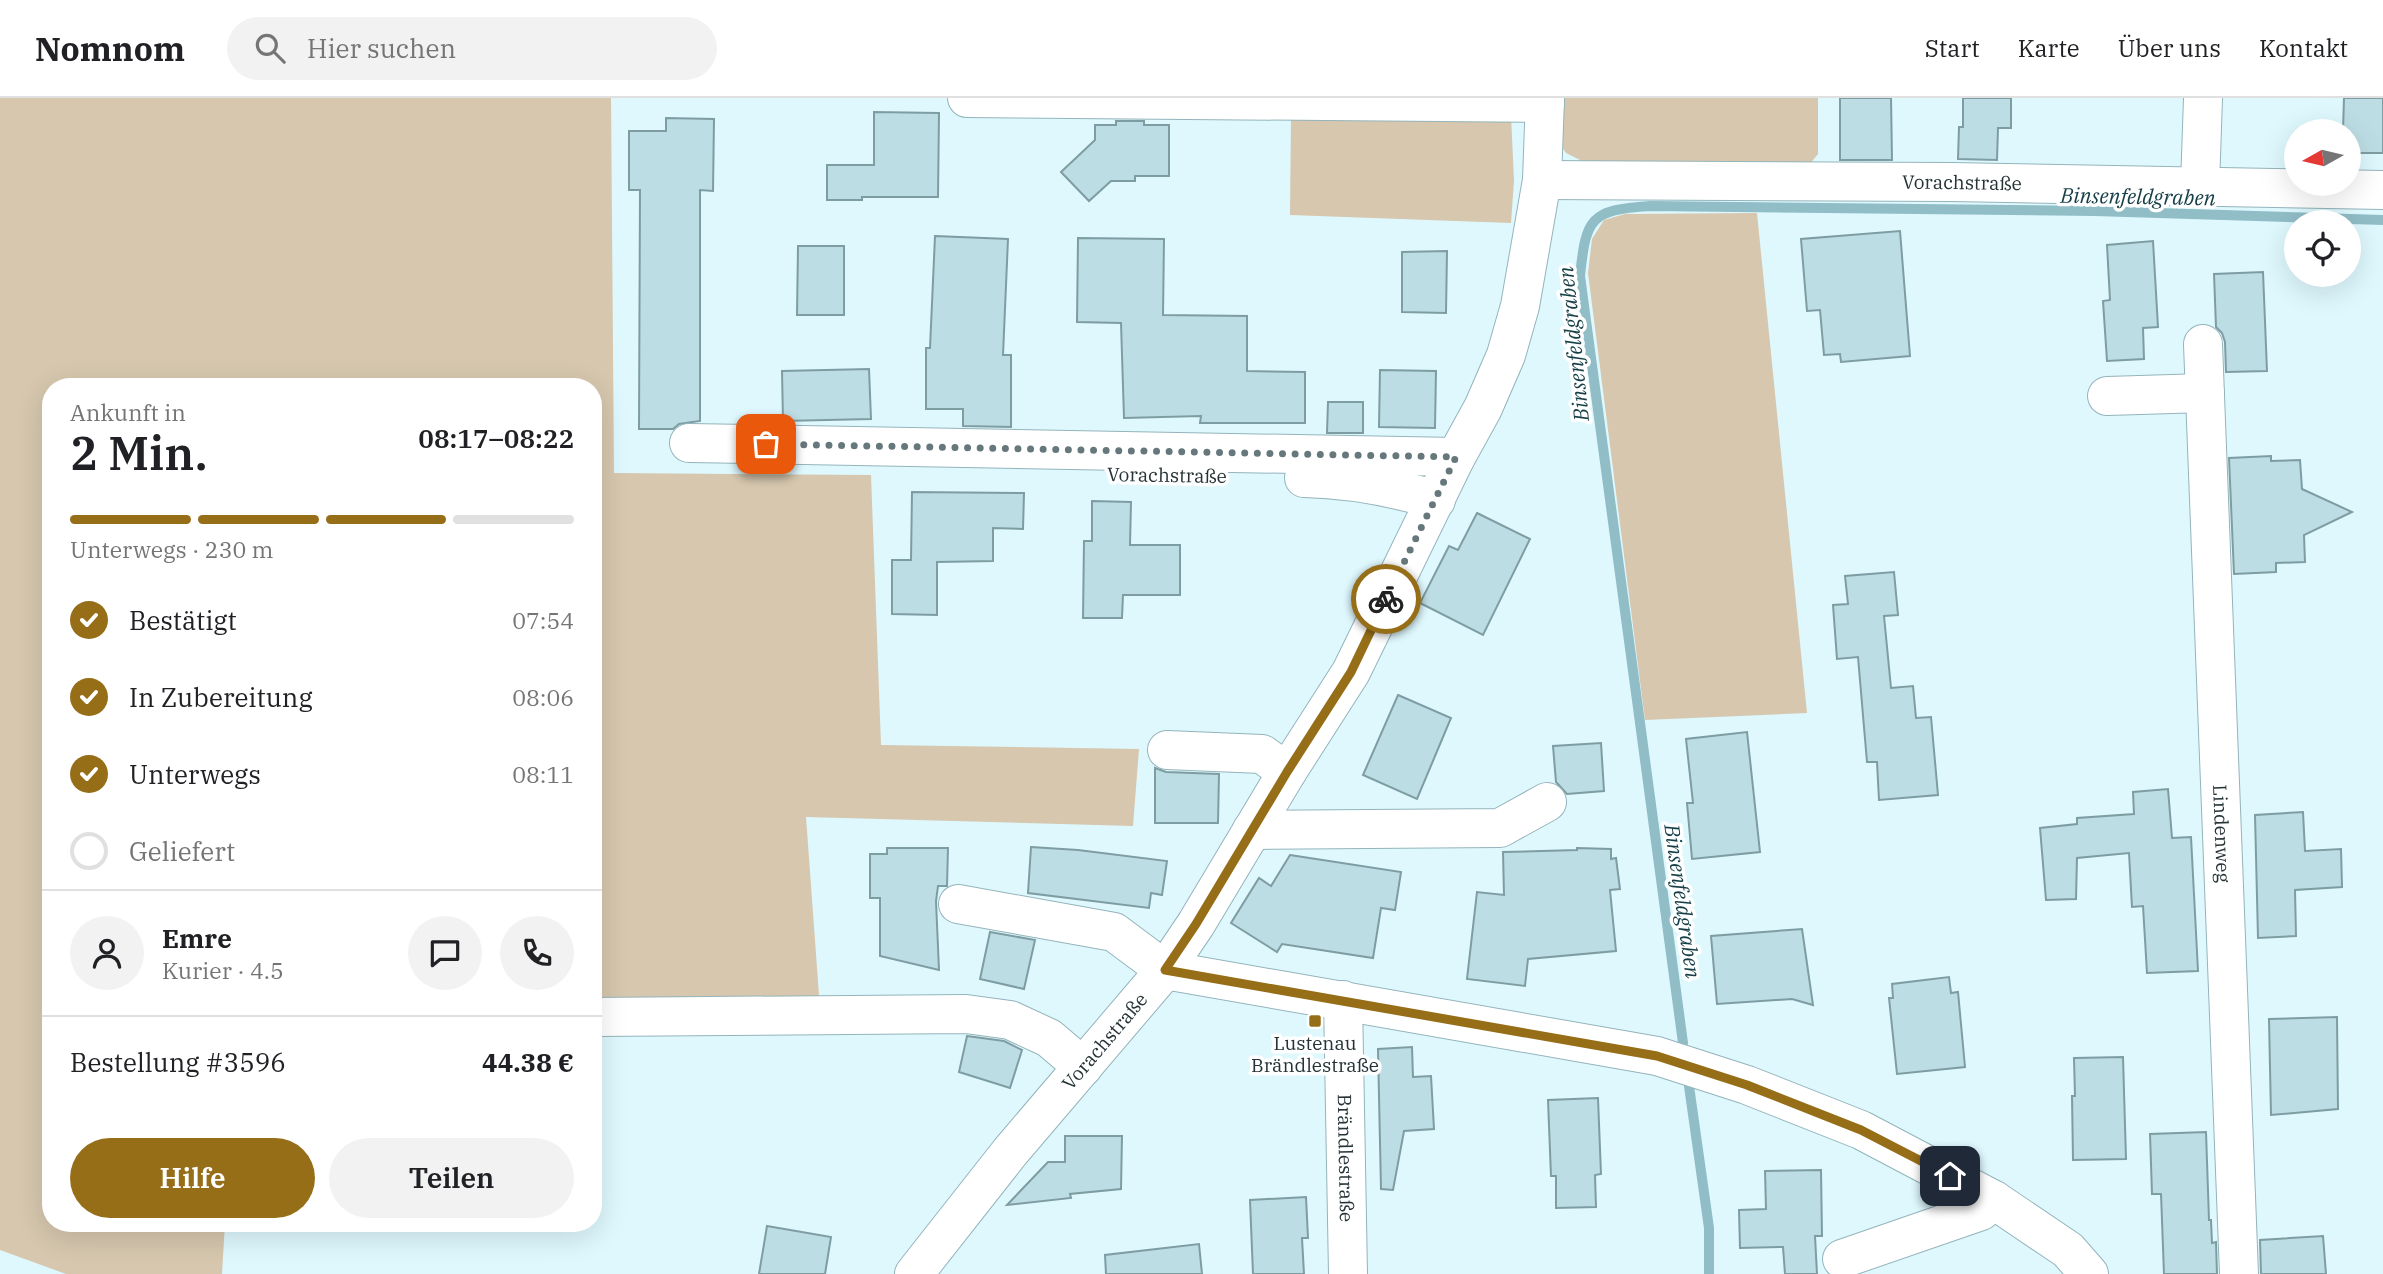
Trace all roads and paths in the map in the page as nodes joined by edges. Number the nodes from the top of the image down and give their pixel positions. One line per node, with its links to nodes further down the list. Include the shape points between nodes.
1 (967, 98): 3 (street, Vorachstraße)
2 (2203, 98): 5 (street)
3 (1545, 101): 4 (street, Vorachstraße)
4 (1542, 180): 5 (street, Vorachstraße); 11 (street, Vorachstraße, via 1520,306 1506,355)
5 (2200, 186): 6 (street, Vorachstraße)
6 (2383, 190)
7 (2203, 344): 8 (street, Lindenweg)
8 (2205, 393): 9 (street); 28 (street, Lindenweg)
9 (2107, 396)
10 (690, 443): 11 (street, Vorachstraße)
11 (1456, 457): 13 (street, Vorachstraße)
12 (896, 471): 13 (street, Vorachstraße, via 1333,478)
13 (1436, 499): 15 (street, Vorachstraße, via 1351,672)
14 (1167, 750): 15 (street, via 1262,754)
15 (1287, 772): 17 (street, Vorachstraße)
16 (1547, 802): 17 (street, via 1500,828)
17 (1252, 830): 19 (street, Vorachstraße)
18 (958, 904): 19 (street, via 1114,932)
19 (1165, 970): 20 (street); 22 (street, Vorachstraße)
20 (1343, 1000): 23 (street, via 1657,1056 1861,1130); 26 (street, Brändlestraße)
21 (602, 1017): 22 (street, via 966,1014 1010,1020 1049,1038)
22 (1083, 1067): 25 (street, Vorachstraße)
23 (1994, 1199): 24 (street, via 1981,1211); 27 (street, via 2068,1250)
24 (1842, 1259)
25 (914, 1274)
26 (1348, 1274)
27 (2089, 1274)
28 (2239, 1274)

